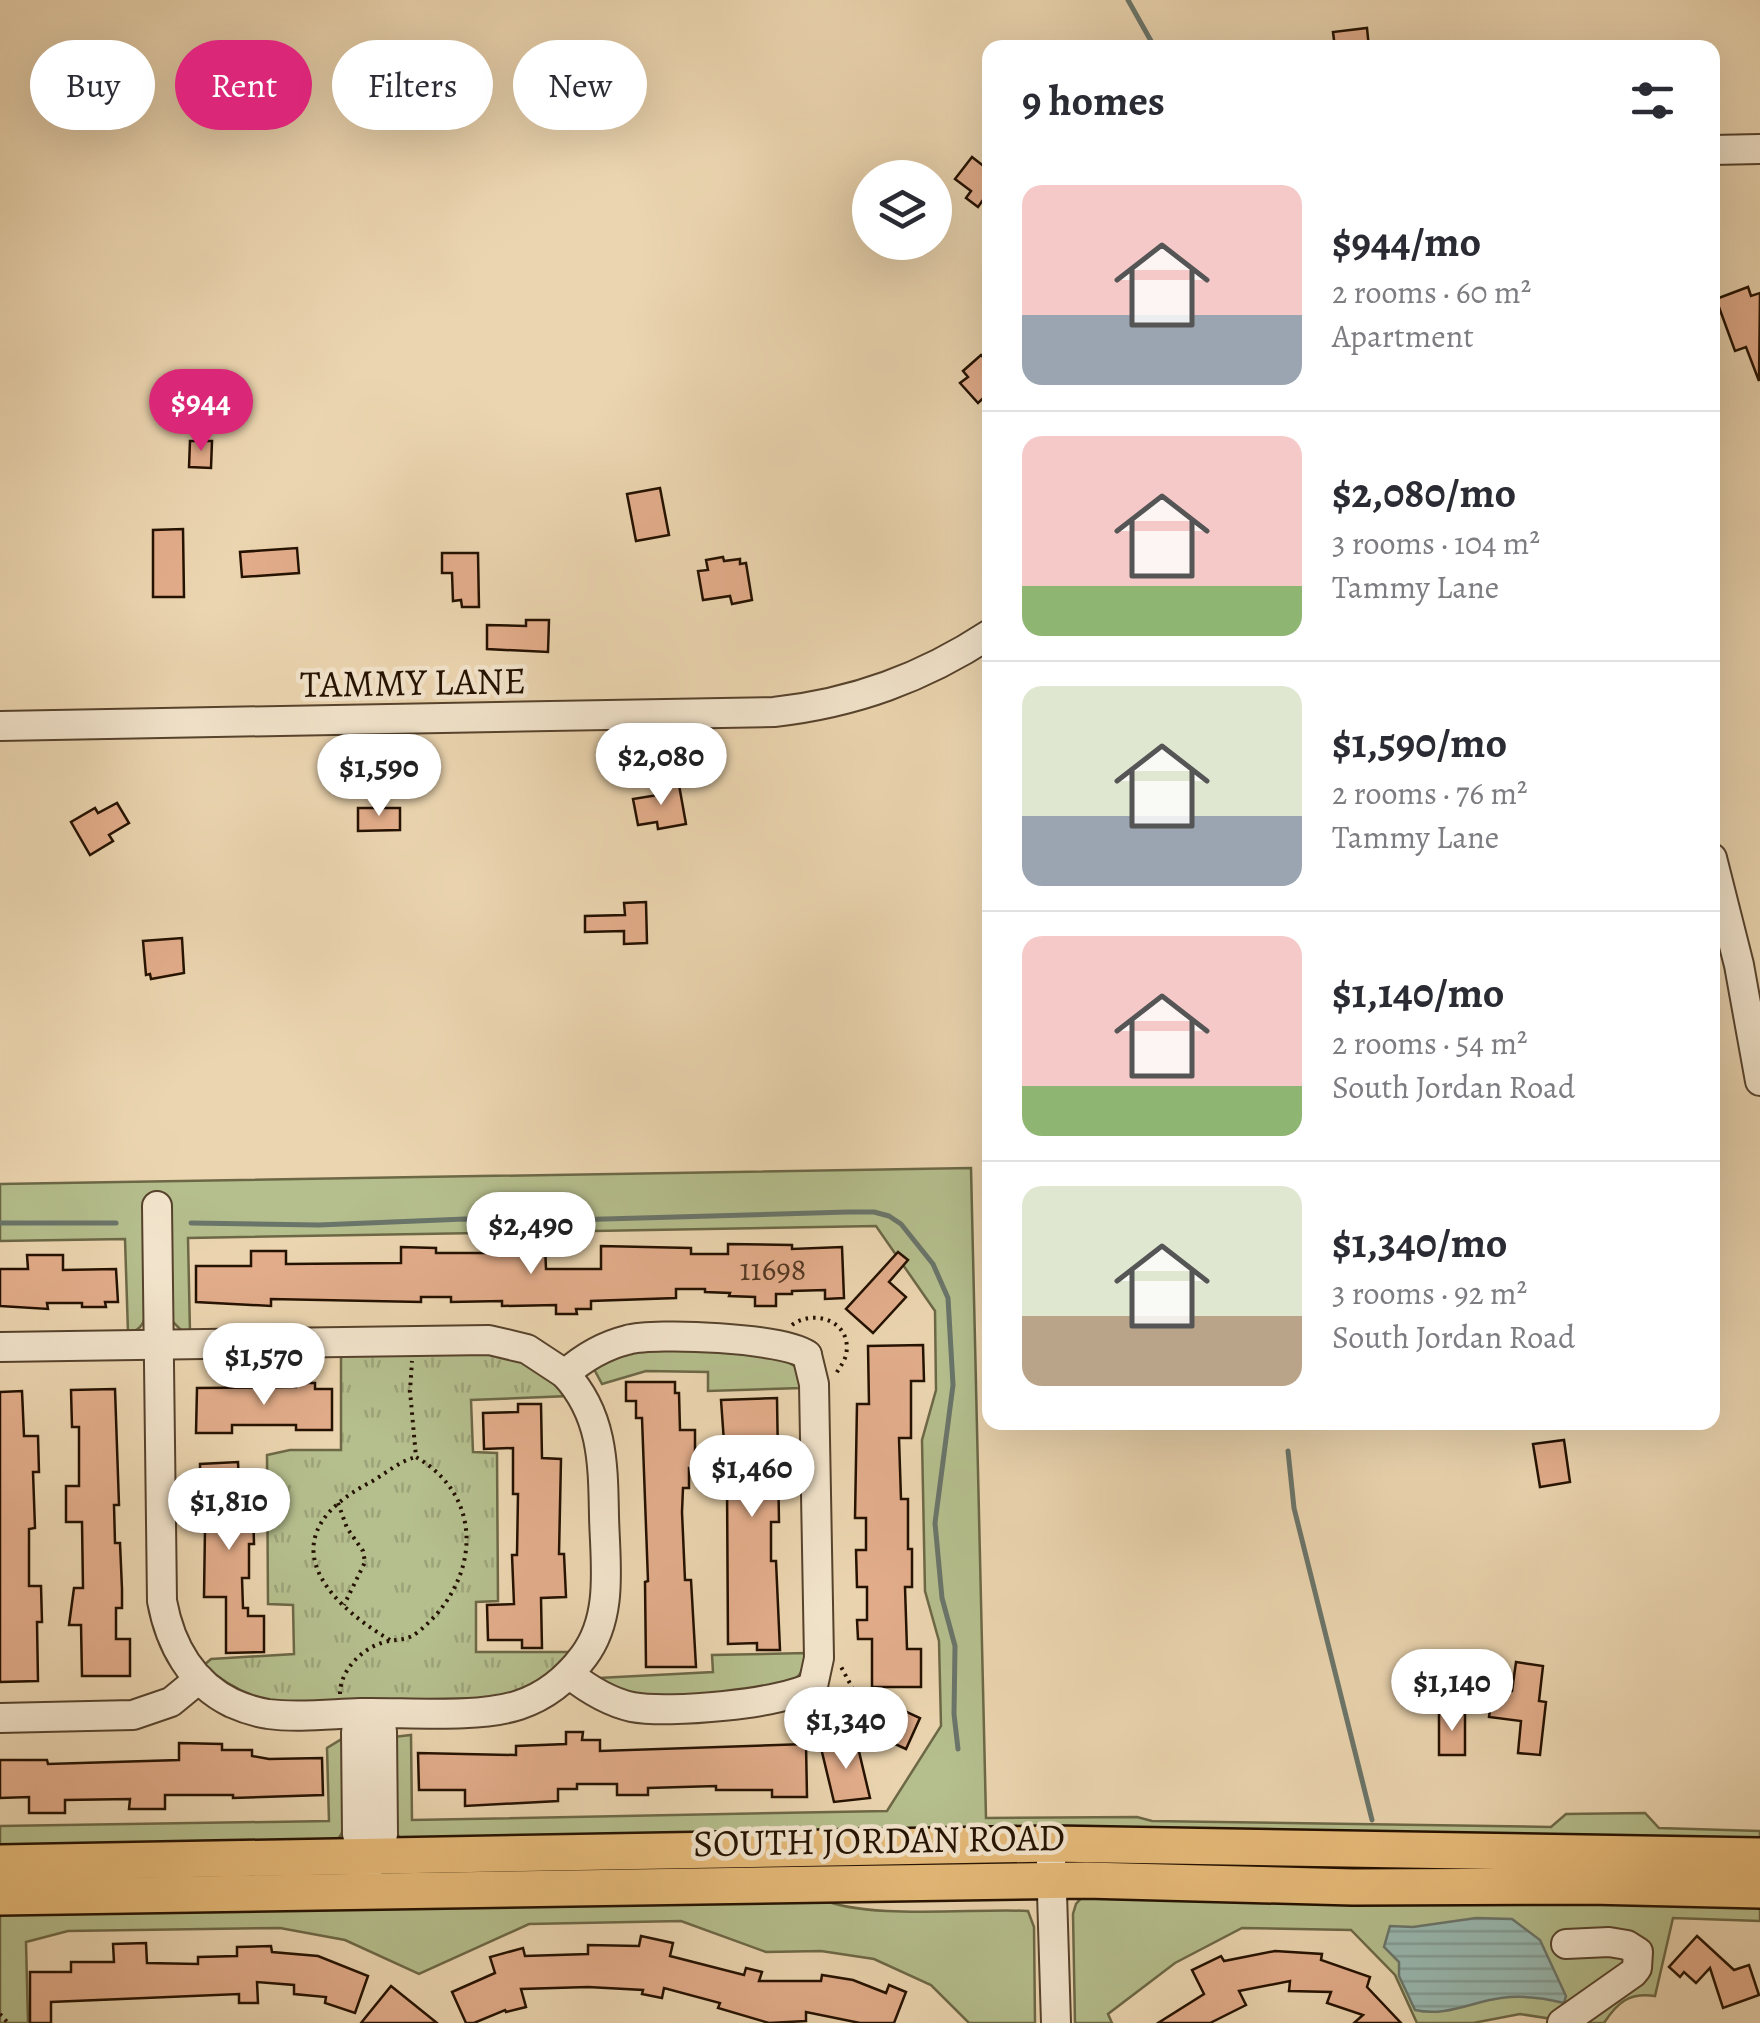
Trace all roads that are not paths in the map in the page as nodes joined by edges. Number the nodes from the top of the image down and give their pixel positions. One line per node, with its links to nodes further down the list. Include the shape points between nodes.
1 (1760, 149): 2 (street)
2 (1720, 150)
3 (982, 639): 4 (street, TAMMY LANE, via 878,691 774,712)
4 (0, 726)
5 (1720, 880): 6 (street)
6 (1750, 962): 7 (street)
7 (1760, 1081)
8 (157, 1206): 9 (street)
9 (159, 1344): 10 (street); 11 (street, via 489,1340 527,1350); 13 (street, via 162,1600 174,1644)
10 (0, 1347)
11 (565, 1374): 12 (street, via 597,1425 604,1465 602,1618); 12 (street, via 596,1351 640,1337 813,1351 819,1639 817,1689 761,1700 650,1708 610,1699)
12 (570, 1674): 14 (street, via 541,1696 507,1708)
13 (198, 1679): 14 (street, via 230,1702 264,1713); 15 (street, via 171,1702 133,1715)
14 (370, 1713): 19 (street, via 356,1732 358,1834)
15 (0, 1718)
16 (1051, 1844): 17 (main road, SOUTH JORDAN ROAD); 19 (main road, SOUTH JORDAN ROAD); 20 (street)
17 (1760, 1856)
18 (0, 1863): 19 (main road, SOUTH JORDAN ROAD)
19 (367, 1873): 20 (main road, SOUTH JORDAN ROAD); 22 (main road, SOUTH JORDAN ROAD)
20 (1052, 1880): 21 (main road, SOUTH JORDAN ROAD); 24 (street)
21 (1760, 1890)
22 (0, 1896)
23 (1566, 1944): 25 (street, via 1627,1944 1639,1959 1633,1974)
24 (1056, 2023)
25 (1562, 2023)

